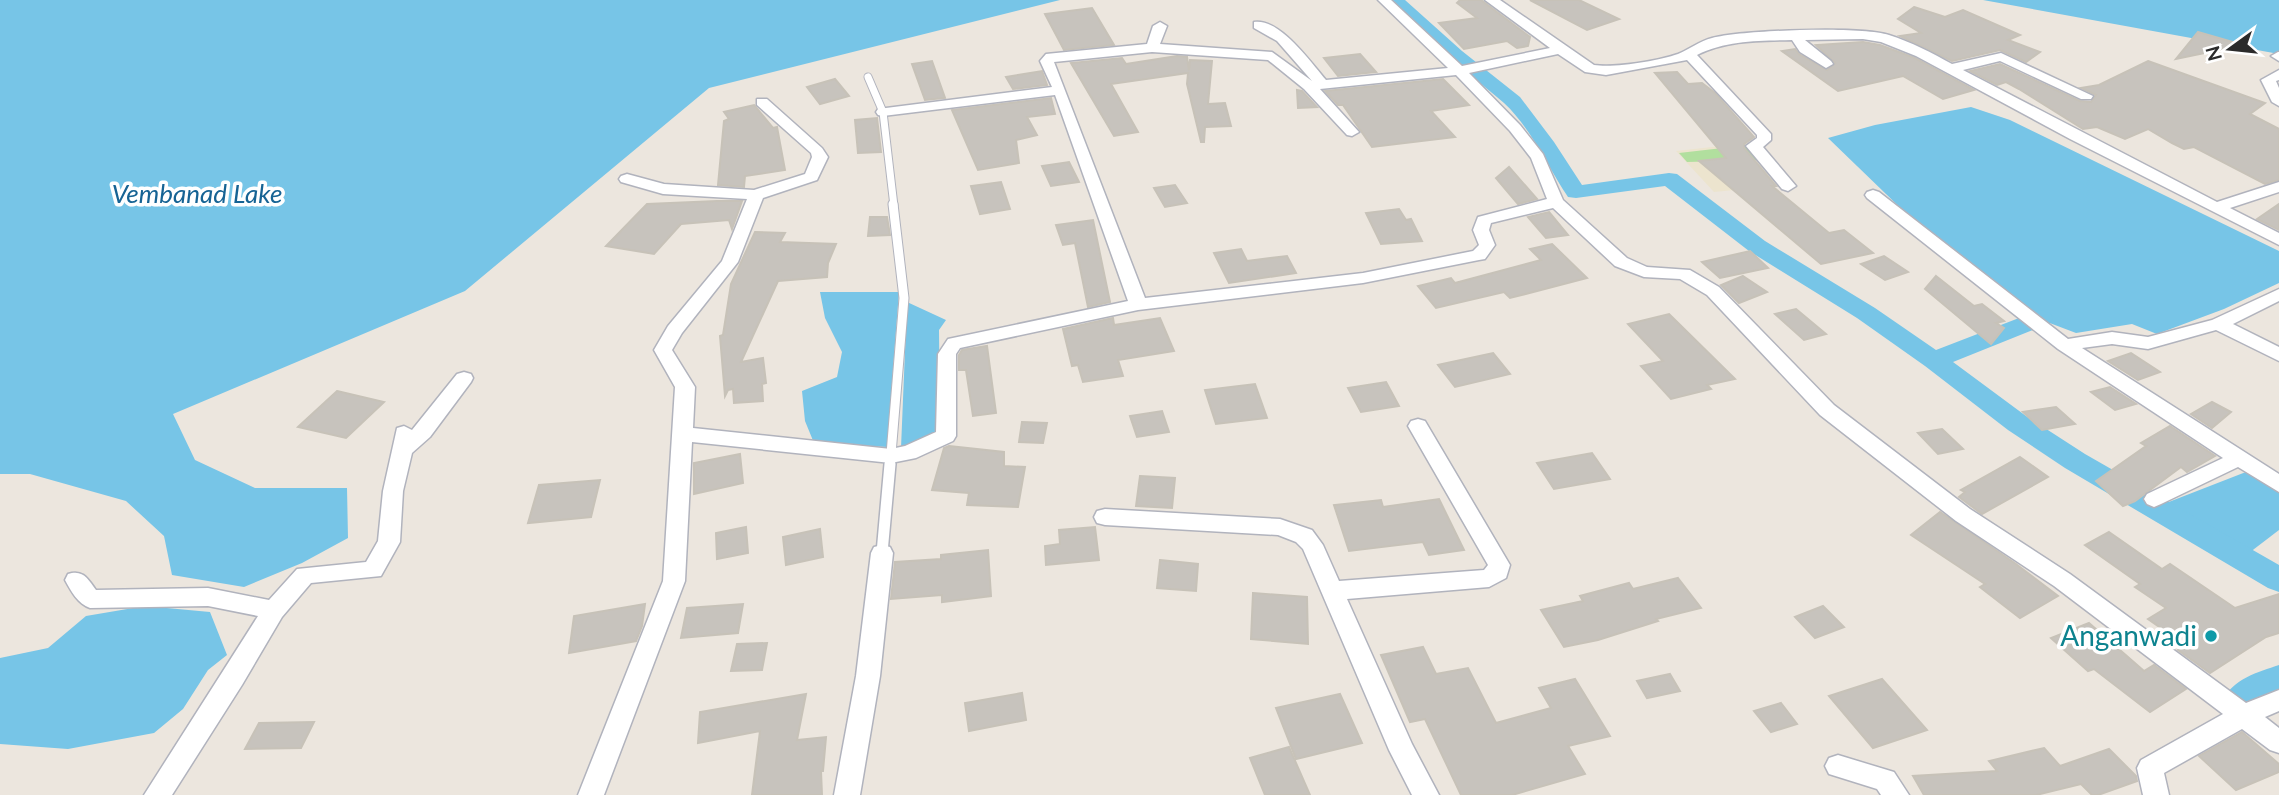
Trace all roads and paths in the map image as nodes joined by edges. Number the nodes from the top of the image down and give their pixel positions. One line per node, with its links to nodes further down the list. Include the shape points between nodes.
1 (1384, 0): 11 (street)
2 (1491, 0): 7 (street)
3 (1259, 24): 14 (street, via 1282,38)
4 (1160, 26): 6 (street)
5 (1797, 38): 8 (street, via 1738,37 1713,42); 9 (street); 10 (street, via 1884,38)
6 (1152, 48): 14 (street, via 1272,56); 15 (street, via 1051,57 1047,61)
7 (1560, 50): 8 (street, via 1598,71); 11 (street)
8 (1690, 55): 22 (street, via 1765,134 1754,146)
9 (1826, 64)
10 (1950, 69): 16 (street, via 2001,57); 27 (street)
11 (1467, 70): 14 (street); 26 (street, via 1538,158)
12 (2279, 74): 18 (street, via 2268,80)
13 (868, 77): 19 (lane)
14 (1315, 85): 20 (street)
15 (1060, 90): 19 (street); 30 (street)
16 (2086, 96)
17 (762, 102): 24 (street, via 820,158 811,177)
18 (2279, 102)
19 (883, 112): 37 (lane, via 904,298)
20 (1352, 132)
21 (627, 180): 24 (street, via 663,188)
22 (1788, 186)
23 (2279, 187): 27 (street)
24 (755, 195): 36 (street, via 730,262 663,350 685,387)
25 (1873, 195): 32 (street)
26 (1556, 202): 30 (street, via 1485,220 1481,230 1488,245 1479,255 1363,278); 47 (street, via 1621,262 1644,272 1684,274 1713,291 1827,410 1963,515 2062,579)
27 (2216, 208): 28 (street)
28 (2279, 240)
29 (2279, 294): 31 (street)
30 (1138, 304): 37 (street, via 954,343 947,354 946,436)
31 (2218, 324): 32 (street, via 2148,342); 33 (street)
32 (2052, 335): 38 (street)
33 (2279, 355)
34 (464, 378): 45 (street, via 423,432 403,442 389,542 373,570 305,575)
35 (1418, 426): 44 (street, via 1499,565 1498,572 1489,578)
36 (683, 434): 37 (street); 51 (street, via 674,581)
37 (891, 456): 42 (lane)
38 (2238, 460): 39 (street); 40 (street)
39 (2279, 484)
40 (2154, 499)
41 (1105, 517): 44 (street, via 1292,530 1312,545)
42 (882, 553): 52 (street, via 868,676)
43 (76, 580): 45 (street, via 90,599 208,597)
44 (1332, 591): 53 (street)
45 (274, 610): 50 (street)
46 (2279, 700): 47 (street)
47 (2243, 716): 48 (street); 55 (street, via 2150,768)
48 (2279, 742)
49 (1838, 766): 54 (street, via 1885,780)
50 (157, 795)
51 (591, 795)
52 (847, 795)
53 (1426, 795)
54 (1896, 795)
55 (2156, 795)

